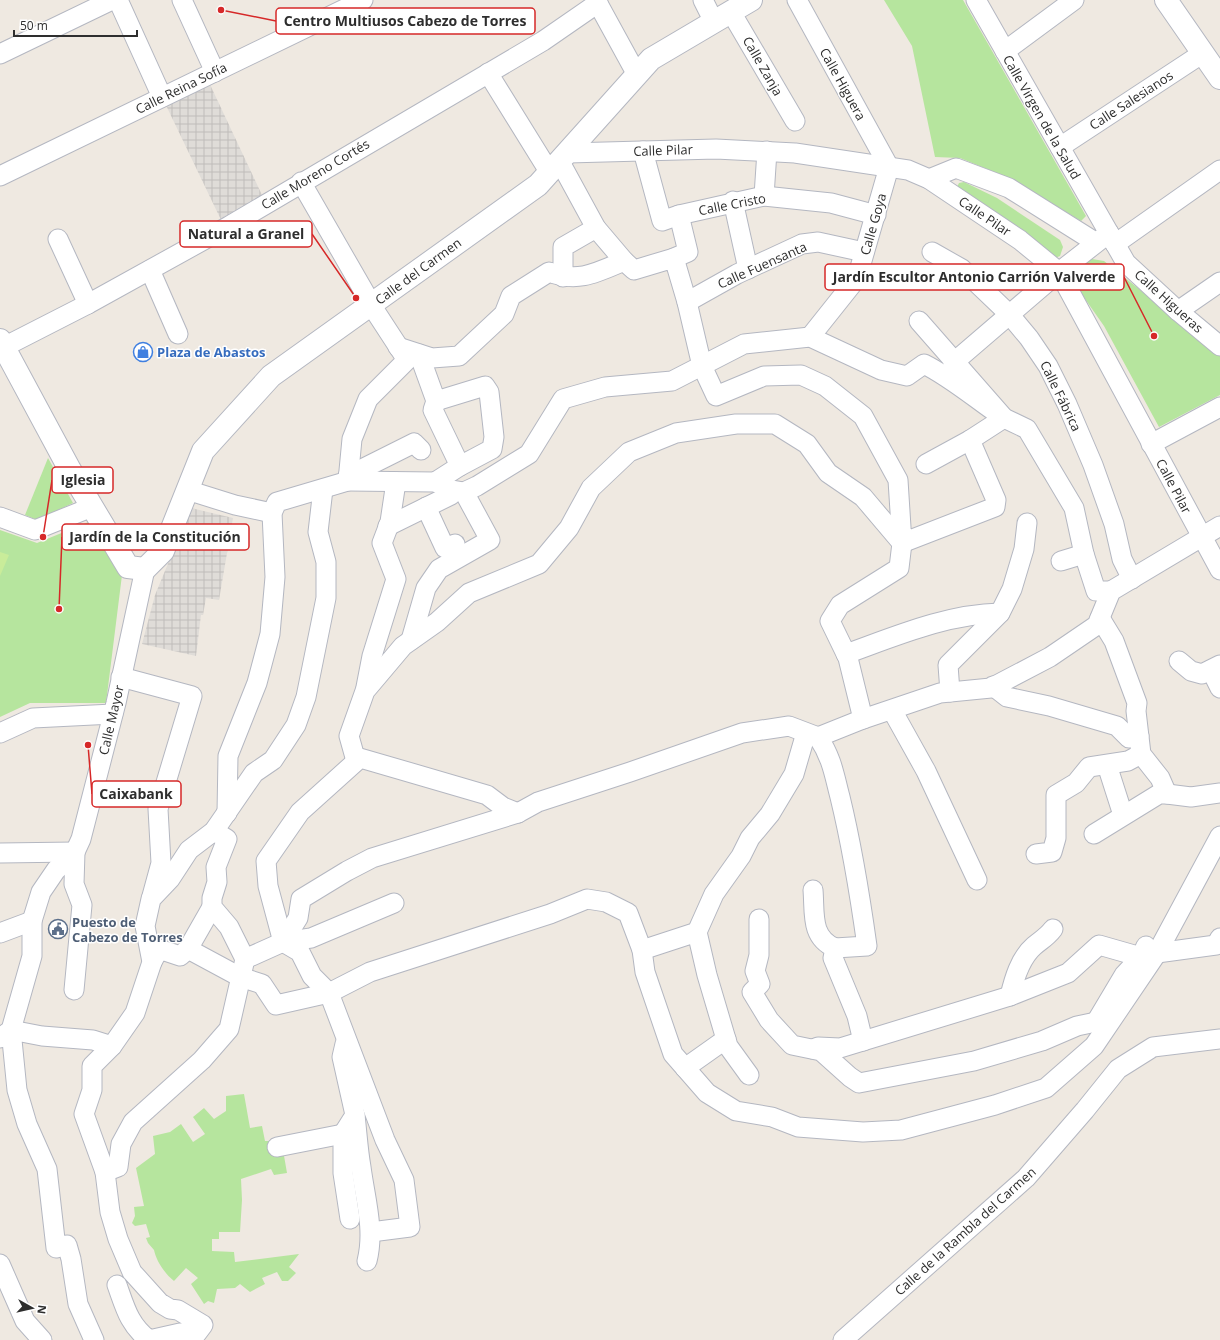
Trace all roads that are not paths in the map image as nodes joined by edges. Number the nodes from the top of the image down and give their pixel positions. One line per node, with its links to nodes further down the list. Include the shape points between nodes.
1 (112, 0): 15 (street)
2 (118, 0): 20 (street)
3 (182, 0): 16 (street)
4 (363, 0): 16 (street, Calle Reina Sofía)
5 (703, 0): 12 (street, Calle Zanja)
6 (751, 0): 12 (street, Calle del Carmen)
7 (797, 0): 26 (street, Calle Higuera)
8 (976, 0): 13 (street, Calle Virgen de la Salud)
9 (1074, 0): 13 (street)
10 (1166, 0): 14 (street)
11 (597, 1): 17 (street, Calle Moreno Cortés, via 543,41); 18 (street)
12 (722, 17): 18 (street, Calle del Carmen, via 651,59); 21 (street, Calle Zanja)
13 (1005, 51): 22 (street, Calle Virgen de la Salud)
14 (1203, 53): 19 (street); 22 (street, Calle Salesianos)
15 (0, 54)
16 (215, 72): 20 (street, Calle Reina Sofía, via 187,79)
17 (488, 73): 25 (street); 30 (street, Calle Moreno Cortés)
18 (636, 73): 25 (street, Calle del Carmen)
19 (1220, 78)
20 (162, 97): 28 (street, Calle Reina Sofía)
21 (795, 121)
22 (1060, 147): 37 (street, Calle Virgen de la Salud)
23 (643, 151): 24 (street, Calle Pilar, via 716,149); 25 (street, Calle Pilar); 34 (street, Calle Cristo, via 662,221)
24 (767, 152): 26 (street, Calle Pilar, via 795,153); 31 (street)
25 (559, 163): 35 (street); 49 (street, Calle del Carmen, via 538,184)
26 (889, 167): 29 (street, Calle Pilar, via 908,170); 33 (street, Calle Goya)
27 (1220, 170): 37 (street)
28 (0, 176)
29 (930, 179): 37 (street, via 956,168 1009,188); 44 (street, Calle Pilar, via 1020,240)
30 (301, 182): 43 (street, Calle Moreno Cortés); 49 (street)
31 (764, 196): 32 (street, Calle Cristo); 33 (street, Calle Cristo, via 832,203)
32 (733, 201): 34 (street, Calle Cristo); 42 (street)
33 (876, 214): 38 (street, Calle Goya)
34 (679, 215): 40 (street, via 688,252)
35 (596, 228): 41 (street); 45 (street, via 563,247)
36 (58, 239): 48 (street)
37 (1106, 240): 44 (street); 50 (street, Calle Higueras, via 1126,263)
38 (864, 252): 42 (street, Calle Fuensanta, via 818,242 802,244); 54 (street, Calle Goya, via 857,278)
39 (932, 252): 51 (street, Calle Fábrica, via 962,269)
40 (674, 258): 41 (street, via 634,270); 47 (street)
41 (624, 262): 45 (street, via 586,277)
42 (748, 269): 47 (street, Calle Fuensanta)
43 (150, 270): 48 (street, Calle Moreno Cortés); 53 (street)
44 (1059, 272): 51 (street); 64 (street, Calle Pilar)
45 (563, 277): 57 (street, via 549,272 511,296 504,314 459,356 432,358)
46 (1220, 282): 50 (street)
47 (687, 302): 59 (street)
48 (88, 304): 55 (street, Calle Moreno Cortés)
49 (371, 304): 57 (street); 72 (street, Calle del Carmen, via 271,376 203,451)
50 (1178, 311): 56 (street, Calle Higueras)
51 (1009, 314): 58 (street); 87 (street, Calle Fábrica, via 1048,366 1067,404 1093,465 1114,524 1122,560)
52 (919, 321): 58 (street)
53 (178, 334)
54 (810, 337): 59 (street, via 744,344); 62 (street, via 881,370 907,376 924,364 941,373)
55 (1, 345): 73 (street)
56 (1220, 346)
57 (408, 354): 60 (street); 68 (street, via 368,399 352,439)
58 (953, 363): 62 (street)
59 (702, 366): 70 (street, via 672,381 605,387 563,399 529,454 477,486); 81 (street, via 716,396 764,376 801,375 825,386 863,416 898,480)
60 (436, 401): 67 (street, via 433,410); 67 (street, via 485,386 489,392 494,437 492,449)
61 (1220, 407): 64 (street)
62 (1004, 418): 63 (street); 83 (street, via 1027,429 1056,476 1074,508)
63 (970, 440): 66 (street); 81 (street, via 996,500 995,507)
64 (1151, 444): 80 (street, Calle Pilar)
65 (421, 450): 68 (street, via 414,443)
66 (926, 464)
67 (460, 466): 70 (street)
68 (348, 478): 69 (street); 71 (street)
69 (396, 482): 70 (street); 78 (street)
70 (450, 488): 74 (street, via 451,495); 91 (street, via 490,540 439,569 426,588)
71 (323, 489): 75 (street, via 277,502); 111 (street, via 318,532 326,562 326,598 306,697 292,733 273,760 254,773)
72 (187, 490): 75 (street); 85 (street, Calle del Carmen, via 162,550)
73 (92, 507): 76 (street, via 35,530); 85 (street)
74 (426, 507): 78 (street); 82 (street, via 445,548)
75 (272, 513): 111 (street, via 275,577 270,634 257,683 228,756)
76 (0, 517)
77 (1027, 523): 89 (street, via 1024,549 1012,590)
78 (388, 526): 98 (street, via 382,543 396,579 372,656)
79 (1220, 526): 80 (street)
80 (1202, 538): 86 (street, Calle Pilar); 87 (street)
81 (902, 543): 91 (street, via 863,497 828,473 808,444 775,424 736,424 676,433 629,452 591,488 569,528 540,564 469,593 437,622); 92 (street, via 899,568 840,605 830,621)
82 (455, 544)
83 (1084, 554): 84 (street); 88 (street, via 1096,591)
84 (1061, 561)
85 (136, 568): 95 (street, Calle Mayor)
86 (1220, 570)
87 (1132, 579): 88 (street)
88 (1111, 591): 90 (street)
89 (1000, 613): 92 (street, via 982,613 921,627); 99 (street, via 948,665)
90 (1100, 618): 96 (street, via 1097,625 1050,657); 105 (street, via 1114,641 1138,702 1136,711)
91 (411, 640): 98 (street, via 402,646)
92 (846, 654): 102 (street)
93 (1179, 661): 94 (street, via 1191,671 1202,674)
94 (1215, 667): 97 (street)
95 (121, 677): 101 (street, Calle Mayor); 122 (street, via 192,696 158,809 162,863)
96 (993, 686): 99 (street); 105 (street, via 1007,697 1049,706 1117,726)
97 (1220, 688)
98 (365, 691): 106 (street, via 349,736)
99 (950, 692): 100 (street, via 940,693)
100 (892, 710): 102 (street); 120 (street, via 926,771)
101 (113, 714): 103 (street, via 34,718); 117 (street, Calle Mayor, via 81,839)
102 (863, 719): 104 (street)
103 (0, 733)
104 (812, 735): 110 (street, via 789,726 742,733 538,802); 128 (street, via 794,774 770,814 750,838 741,856 714,894); 132 (street, via 828,753 854,860 867,946)
105 (1140, 745): 107 (street, via 1128,761); 109 (street)
106 (356, 761): 110 (street, via 360,758 487,795 503,807); 130 (street, via 300,812 266,861 268,886)
107 (1107, 765): 112 (street); 119 (street, via 1089,766 1076,783 1056,794 1056,838 1052,852)
108 (1220, 793): 109 (street, via 1191,797)
109 (1167, 794): 112 (street, via 1159,794)
110 (518, 813): 130 (street, via 372,858 347,871 301,899 298,918)
111 (227, 814): 114 (street)
112 (1123, 815): 115 (street)
113 (1220, 829): 135 (street, via 1216,830 1198,853)
114 (214, 830): 122 (street, via 190,850 170,880); 124 (street, via 227,839 216,867 217,882)
115 (1094, 834)
116 (1220, 836): 135 (street)
117 (75, 852): 118 (street); 126 (street, Calle Mayor, via 56,870 42,892); 139 (street, via 74,884 82,905)
118 (0, 853)
119 (1036, 854)
120 (977, 880)
121 (813, 890): 132 (street, via 817,933 826,944)
122 (151, 899): 137 (street, via 145,926)
123 (394, 903): 130 (street, via 311,938)
124 (212, 907): 133 (street); 136 (street, via 229,926)
125 (759, 919): 149 (street, via 759,954 755,971 760,984 752,992 769,1020 792,1045)
126 (32, 921): 129 (street); 143 (street, Calle Mayor, via 32,956)
127 (1053, 929): 141 (street, via 1027,954 1014,977)
128 (697, 932): 134 (street); 145 (street)
129 (0, 933)
130 (283, 942): 136 (street); 140 (street, via 300,952 312,976)
131 (1219, 943): 135 (street)
132 (835, 948): 147 (street, via 833,958 857,1016)
133 (188, 949): 137 (street, via 180,956 158,949); 138 (street)
134 (642, 950): 140 (street, via 628,913 606,902 587,899 550,914 370,972); 150 (street, via 646,972 673,1054)
135 (1149, 955): 141 (street, via 1099,945 1068,973); 142 (street, via 1124,975); 151 (street, via 1094,1046)
136 (245, 959): 138 (street)
137 (152, 962): 148 (street, via 135,1013)
138 (240, 977): 140 (street, via 262,984 276,1005); 156 (street, via 229,1029 202,1060 133,1122 121,1144 118,1167)
139 (74, 990)
140 (329, 993): 144 (street)
141 (1010, 996): 147 (street)
142 (1096, 1022): 149 (street, via 1076,1026 1042,1041 974,1061 859,1083 821,1051); 151 (street)
143 (5, 1034): 148 (street, via 93,1040); 163 (street, via 27,1124 47,1169 56,1248 67,1245 78,1304)
144 (346, 1035): 153 (street, via 342,1057); 158 (street, via 385,1140 404,1180 410,1227)
145 (726, 1038): 150 (street); 152 (street, via 728,1046)
146 (1220, 1039): 165 (street, Calle de la Rambla del Carmen, via 1153,1047 1118,1069 1026,1178)
147 (863, 1042): 149 (street, via 840,1048)
148 (112, 1046): 156 (street, via 92,1066 92,1090 84,1114)
149 (813, 1049)
150 (685, 1068): 151 (street, via 707,1093 736,1111 772,1116 798,1127 863,1132 901,1130 995,1105 1046,1088)
151 (1064, 1072)
152 (749, 1075)
153 (355, 1115): 154 (street); 158 (street)
154 (343, 1134): 155 (street); 157 (street, via 343,1173)
155 (277, 1147)
156 (105, 1172): 164 (street, via 110,1212 132,1272 160,1303 203,1325 197,1333 180,1333)
157 (350, 1219)
158 (371, 1232): 159 (street)
159 (367, 1261)
160 (0, 1264): 162 (street, via 25,1322)
161 (117, 1285): 164 (street, via 130,1319 138,1331)
162 (42, 1340)
163 (94, 1340)
164 (150, 1340)
165 (843, 1340)

